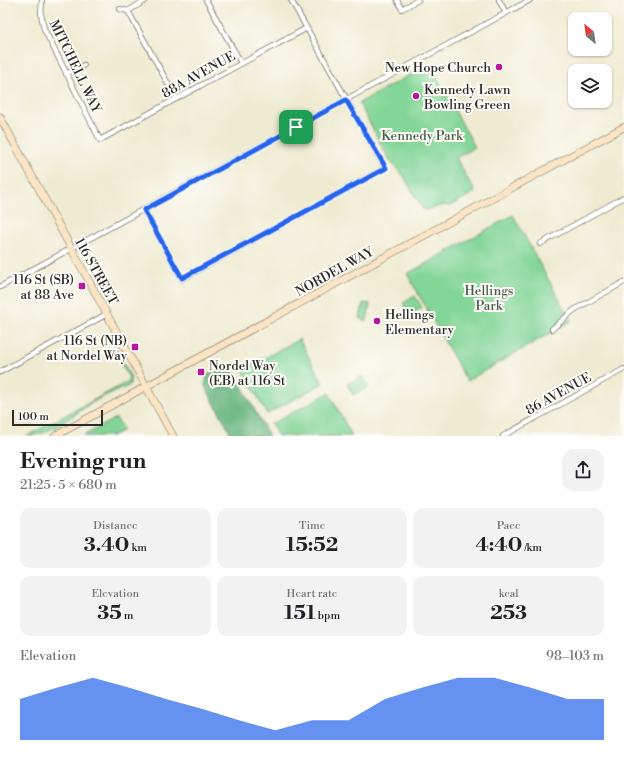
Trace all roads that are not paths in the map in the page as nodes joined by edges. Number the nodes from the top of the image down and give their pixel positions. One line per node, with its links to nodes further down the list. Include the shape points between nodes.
1 (42, 0): 15 (street, MITCHELL WAY, via 44,28)
2 (146, 0): 10 (street)
3 (206, 0): 13 (street)
4 (291, 0): 12 (street)
5 (397, 0): 6 (street, via 402,9)
6 (418, 0)
7 (499, 0): 11 (street)
8 (530, 0): 11 (street)
9 (120, 9): 10 (street)
10 (128, 11): 16 (street)
11 (506, 13): 17 (street)
12 (307, 28): 13 (street, 88A AVENUE); 17 (street)
13 (241, 63): 16 (street, 88A AVENUE)
14 (84, 65): 15 (street)
15 (66, 74): 20 (street, MITCHELL WAY)
16 (176, 98): 20 (street, 88A AVENUE)
17 (346, 100): 22 (street); 22 (street, via 386,168 182,278)
18 (0, 116): 24 (main road, 116 STREET)
19 (624, 127): 31 (main road, NORDEL WAY)
20 (100, 140)
21 (624, 197): 23 (street)
22 (144, 210): 24 (street)
23 (540, 244)
24 (71, 248): 26 (street); 27 (main road, 116 STREET)
25 (624, 282): 28 (street, via 577,308)
26 (0, 288)
27 (107, 314): 30 (street); 31 (main road, 116 STREET)
28 (552, 329)
29 (624, 369): 34 (street, 86 AVENUE)
30 (0, 372)
31 (146, 387): 32 (main road, NORDEL WAY); 33 (main road, 116 STREET)
32 (55, 436)
33 (173, 436)
34 (503, 436)

